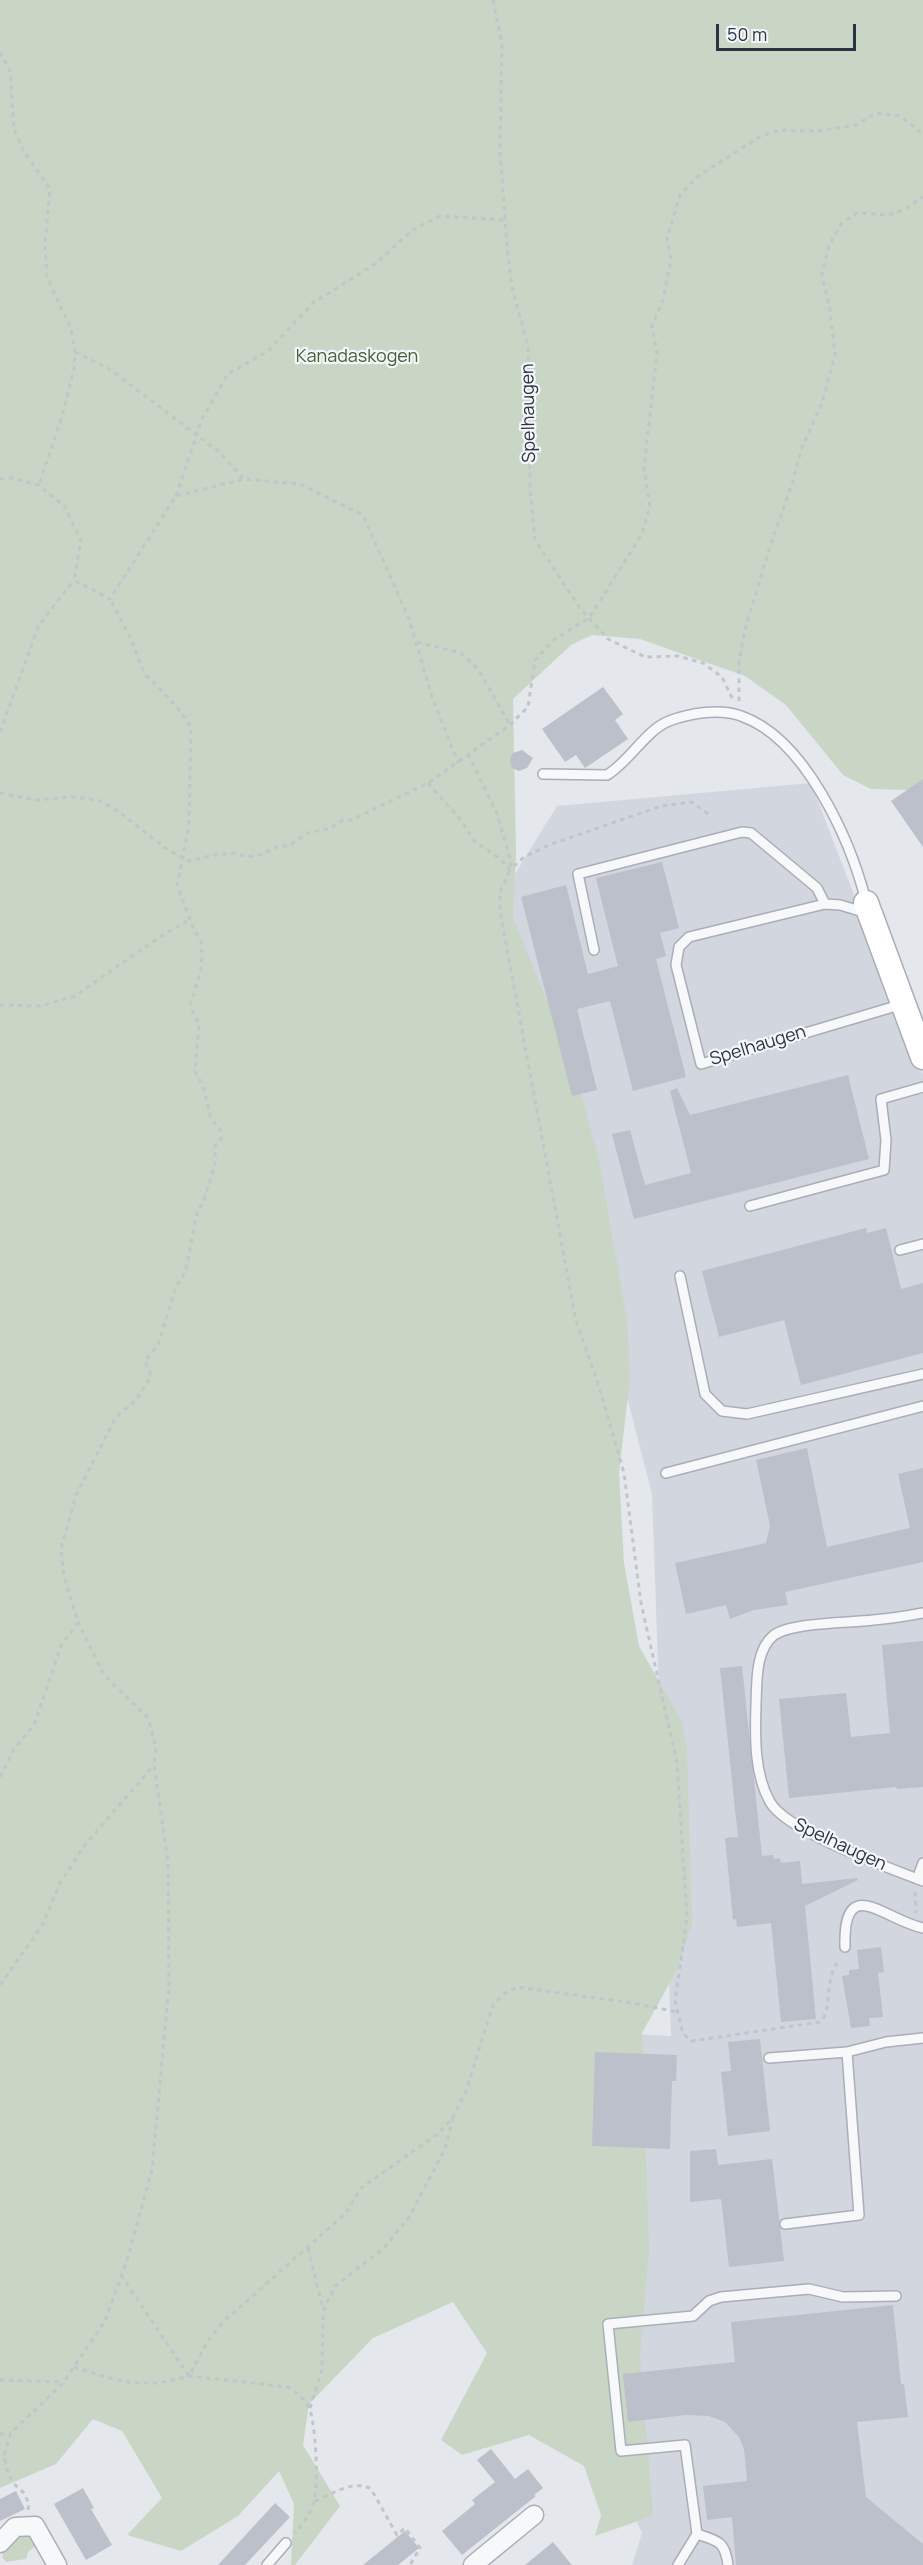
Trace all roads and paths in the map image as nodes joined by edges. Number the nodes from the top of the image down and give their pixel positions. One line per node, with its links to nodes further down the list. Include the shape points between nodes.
1 (493, 0): 5 (path, Spelhaugen, via 502,45 500,151)
2 (0, 52): 6 (path, via 10,70 14,129 23,150 50,189 46,277 71,329)
3 (923, 134): 14 (path, via 900,117 876,113 856,125 817,131 779,130 759,137 706,171 680,195 667,239 671,260 663,300 652,326 657,353 644,468 650,506 642,534)
4 (923, 197): 16 (path, via 889,214 857,213 842,223 829,245 822,275 835,355 745,630 739,662)
5 (505, 220): 7 (path, via 440,216 414,229 375,264 313,303 268,351 228,374); 14 (path, Spelhaugen, via 513,291 528,345 533,531 539,547)
6 (75, 352): 7 (path, via 108,368); 10 (path, via 62,416)
7 (196, 435): 9 (path, via 218,451); 11 (path)
8 (0, 479): 10 (path)
9 (244, 479): 11 (path); 15 (path, via 300,484 363,515)
10 (39, 485): 12 (path, via 65,507 81,541)
11 (176, 496): 13 (path)
12 (74, 580): 13 (path); 18 (path, via 39,625)
13 (110, 599): 25 (path, via 144,673 191,727 189,826)
14 (589, 618): 16 (path, Spelhaugen, via 608,639 645,657 693,659 711,667 722,676); 17 (path, via 555,639 535,660 528,707)
15 (416, 642): 17 (path, via 460,653 478,669); 20 (path)
16 (739, 715): 21 (lane, via 711,711 663,724 607,775); 28 (lane, via 757,722 783,743 821,791 837,821)
17 (510, 725): 19 (path)
18 (0, 732)
19 (468, 754): 20 (path); 26 (path, via 497,814 511,861)
20 (458, 763): 22 (path)
21 (543, 774)
22 (428, 783): 25 (path, via 351,820 308,833 290,845 263,854 247,857 235,853 188,861); 26 (path, via 474,841)
23 (0, 793): 25 (path, via 36,800 98,800)
24 (712, 818): 26 (path, via 692,802 661,806 549,845 524,857)
25 (183, 857): 29 (path, via 177,885)
26 (510, 870): 51 (path, via 500,892 500,911 576,1321 624,1473 641,1603 677,1763 687,1917 676,1978)
27 (825, 904): 28 (lane); 30 (lane, via 817,888 751,833 742,832 578,874); 31 (lane, Spelhaugen, via 689,937 679,947 676,965 700,1064)
28 (868, 908): 31 (street)
29 (190, 920): 32 (path, via 75,996 41,1006); 43 (path, via 201,941 202,958 190,1005 199,1025 195,1071 221,1139 214,1146 215,1164 196,1216 186,1271 176,1287 158,1345 146,1360 151,1375 137,1399 116,1417 76,1496 61,1549 64,1576)
30 (594, 950)
31 (903, 1004): 33 (street)
32 (0, 1005)
33 (923, 1057)
34 (923, 1087): 35 (lane, via 881,1099 886,1140 884,1170)
35 (750, 1206)
36 (923, 1244): 37 (lane)
37 (900, 1250)
38 (680, 1276): 39 (lane, via 705,1394 722,1411 747,1414)
39 (923, 1374)
40 (923, 1406): 41 (lane)
41 (666, 1473)
42 (923, 1613): 47 (lane, Spelhaugen, via 808,1626 774,1636 757,1670 755,1725 762,1784 771,1804 784,1819)
43 (78, 1622): 44 (path, via 104,1675 148,1718 156,1747); 45 (path, via 61,1646 34,1725 14,1749)
44 (154, 1764): 50 (path, via 84,1846 59,1885 43,1924); 58 (path, via 168,1862 169,1986 152,2170)
45 (0, 1777)
46 (923, 1863): 47 (lane)
47 (920, 1880): 48 (path, via 915,1892)
48 (920, 1927): 49 (lane, via 862,1904 854,1907 846,1920)
49 (845, 1947): 51 (path, via 830,1975 825,2017 814,2025 692,2041 683,2034)
50 (0, 1984)
51 (677, 2012): 55 (path, via 517,1987 494,2005 466,2091)
52 (923, 2038): 53 (lane)
53 (847, 2052): 54 (lane); 56 (lane, via 860,2215)
54 (769, 2058)
55 (453, 2117): 57 (path, via 439,2133 361,2188 346,2213); 60 (path, via 445,2149 409,2217 384,2248 335,2286)
56 (785, 2224)
57 (307, 2248): 60 (path); 62 (path, via 222,2323)
58 (121, 2275): 61 (path, via 105,2321); 62 (path)
59 (896, 2296): 71 (lane, via 843,2297 809,2289 721,2296 693,2316 608,2324 621,2451 685,2445)
60 (323, 2311): 65 (path, via 322,2370)
61 (73, 2367): 62 (path, via 133,2383 159,2383); 64 (path)
62 (189, 2376): 65 (path, via 288,2387)
63 (0, 2379): 64 (path)
64 (63, 2382): 66 (path)
65 (310, 2408): 68 (path, via 318,2479)
66 (10, 2433): 67 (path); 70 (path, via 4,2455 8,2474 29,2504)
67 (0, 2434)
68 (315, 2501): 73 (path, via 306,2520); 76 (path, via 352,2485 371,2489 397,2535 405,2529 420,2548)
69 (534, 2515): 77 (street)
70 (26, 2526): 72 (street, via 15,2528); 74 (street, via 35,2526)
71 (697, 2534): 78 (lane); 79 (lane, via 723,2545)
72 (0, 2543)
73 (286, 2543): 75 (lane)
74 (57, 2565)
75 (267, 2565)
76 (410, 2565)
77 (473, 2565)
78 (678, 2565)
79 (728, 2565)

